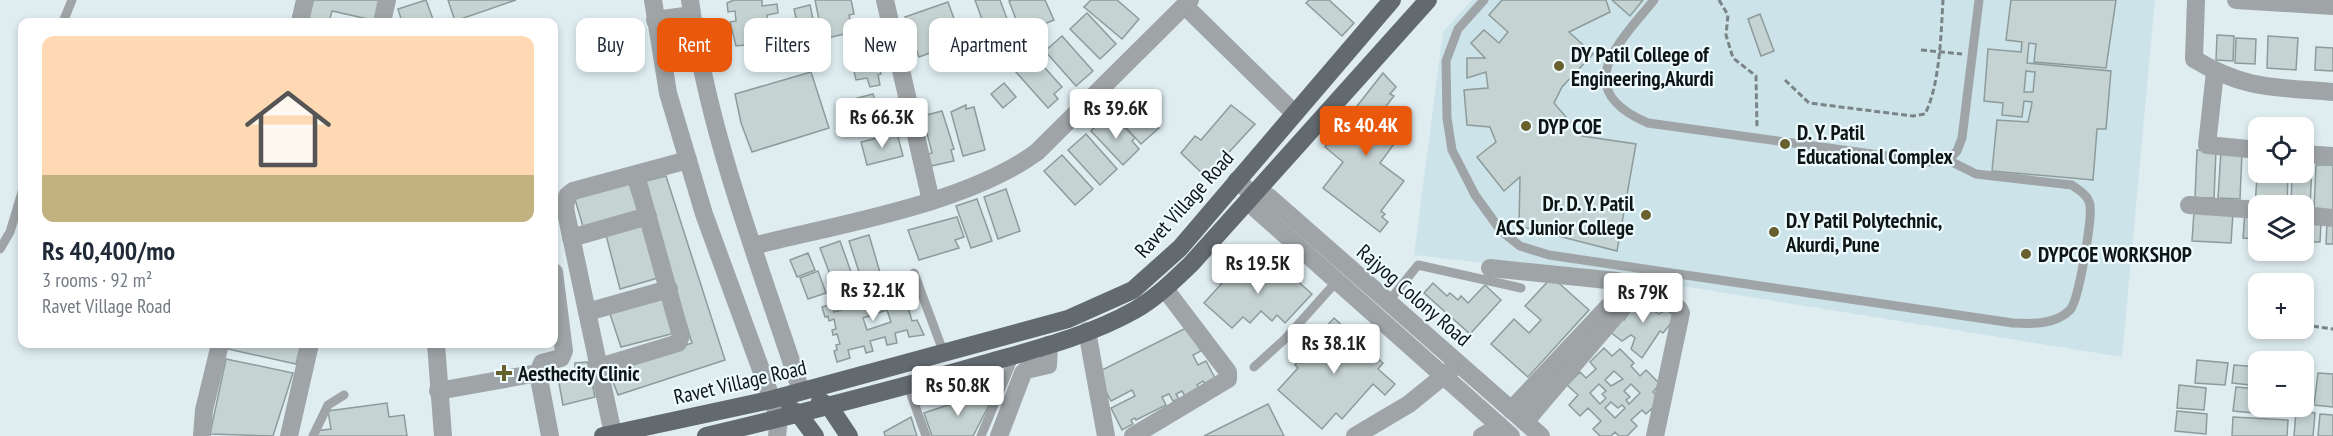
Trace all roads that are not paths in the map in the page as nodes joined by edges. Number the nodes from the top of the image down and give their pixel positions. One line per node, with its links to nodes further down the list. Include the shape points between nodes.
1 (72, 0): 16 (lane)
2 (304, 0): 17 (street)
3 (387, 0): 18 (street)
4 (653, 0): 19 (street)
5 (885, 0): 31 (street)
6 (1392, 0): 22 (main road, Ravet Village Road)
7 (1428, 0): 30 (main road, Ravet Village Road)
8 (1484, 0): 27 (lane, via 1458,29 1446,61 1447,118 1452,150 1471,188 1501,231 1520,246 1549,255 2013,323 2046,322 2071,309 2079,296 2089,220 2090,206 2085,193 2072,185 1976,174)
9 (1654, 0): 27 (lane, via 1606,65 1605,80 1612,97 1626,113 1648,123 1930,162)
10 (1979, 0): 27 (lane, via 1962,138)
11 (2196, 0): 20 (street, via 2194,59)
12 (2236, 0): 14 (street)
13 (1188, 3): 22 (street); 31 (street, via 1037,152 1008,170)
14 (2333, 6)
15 (691, 8): 19 (street); 39 (street, via 702,81)
16 (65, 18)
17 (301, 18)
18 (383, 18)
19 (655, 20): 26 (street, via 668,93)
20 (2215, 72): 21 (street, via 2247,84); 23 (street, via 2207,145)
21 (2333, 92)
22 (1293, 112): 29 (main road, Ravet Village Road)
23 (2248, 149)
24 (2314, 155): 25 (street)
25 (2333, 156)
26 (688, 160): 28 (street); 66 (street)
27 (1948, 160)
28 (636, 175): 35 (street); 38 (street, via 573,191 567,196 565,208)
29 (1237, 180): 30 (street, Rajyog Colony Road); 55 (main road, Ravet Village Road, via 1180,248 1133,290 1068,320)
30 (1253, 195): 43 (street, Rajyog Colony Road, via 1256,209); 46 (main road, Ravet Village Road); 47 (street, Rajyog Colony Road, via 1269,197)
31 (931, 201): 39 (street)
32 (18, 205): 40 (lane)
33 (2190, 206): 34 (street)
34 (2248, 209)
35 (648, 216): 38 (street); 45 (street)
36 (2314, 216): 37 (street)
37 (2333, 218)
38 (571, 238): 49 (street)
39 (753, 246): 64 (street)
40 (0, 249)
41 (1490, 268): 68 (street, via 1617,281 1623,285 1622,292)
42 (914, 273): 55 (lane)
43 (1337, 281): 59 (lane); 61 (street, Rajyog Colony Road)
44 (1521, 288): 47 (lane, via 1418,266)
45 (669, 289): 49 (street); 58 (street, via 680,328 678,343)
46 (1165, 289): 50 (main road, Ravet Village Road, via 1134,310); 87 (street, via 1228,372 1228,379)
47 (1388, 302): 57 (street, Rajyog Colony Road)
48 (558, 304): 60 (street, via 564,351 561,358 542,363)
49 (587, 312): 58 (street)
50 (1080, 334): 51 (main road, Ravet Village Road); 85 (street); 86 (street)
51 (1049, 345): 56 (main road, Ravet Village Road); 84 (street, via 1048,365 1023,373)
52 (219, 348): 74 (street)
53 (309, 348): 75 (street)
54 (436, 348): 63 (street)
55 (943, 351): 64 (main road, Ravet Village Road)
56 (1015, 355): 62 (main road, Ravet Village Road); 83 (lane)
57 (1458, 363): 61 (street); 68 (street, Rajyog Colony Road)
58 (599, 367): 73 (street)
59 (1254, 367)
60 (538, 373): 63 (street); 78 (street)
61 (1445, 377): 72 (street, Rajyog Colony Road); 88 (street)
62 (908, 386): 67 (main road, Ravet Village Road); 82 (lane)
63 (438, 391): 77 (street)
64 (801, 391): 66 (main road, Ravet Village Road); 67 (main road)
65 (344, 395): 76 (lane, via 328,405)
66 (770, 400): 69 (main road); 71 (street); 73 (main road, Ravet Village Road)
67 (829, 406): 69 (main road, Ravet Village Road); 81 (main road)
68 (1511, 410): 70 (street, Rajyog Colony Road)
69 (798, 413): 71 (main road, Ravet Village Road); 80 (main road)
70 (1525, 422): 89 (street, Rajyog Colony Road); 90 (street, via 1640,287 1647,285 1681,314)
71 (778, 427): 79 (main road, Ravet Village Road)
72 (1494, 434)
73 (608, 435)
74 (202, 436)
75 (289, 436)
76 (313, 436)
77 (443, 436)
78 (550, 436)
79 (706, 436)
80 (815, 436)
81 (849, 436)
82 (926, 436)
83 (981, 436)
84 (999, 436)
85 (1094, 436)
86 (1106, 436)
87 (1133, 436)
88 (1355, 436)
89 (1541, 436)
90 (1655, 436)

